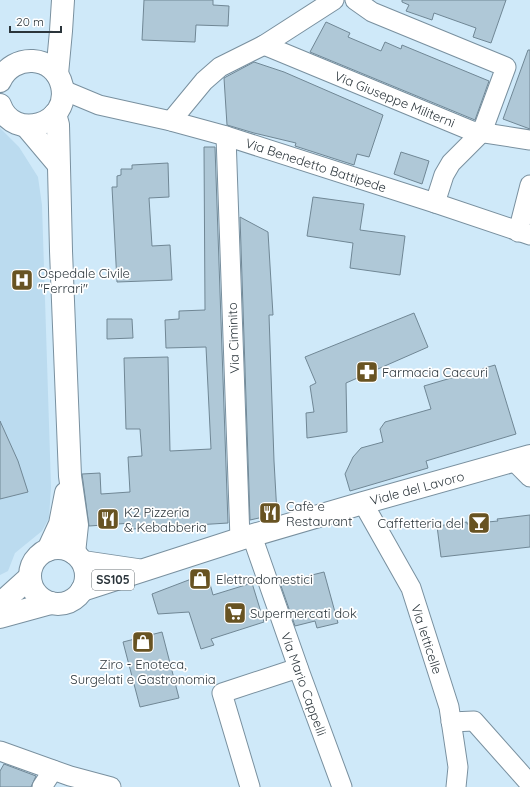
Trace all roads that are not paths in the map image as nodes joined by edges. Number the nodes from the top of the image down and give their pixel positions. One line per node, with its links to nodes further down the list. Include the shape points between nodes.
1 (63, 0): 4 (street)
2 (334, 0): 5 (street)
3 (355, 0): 12 (street, via 372,12 506,67)
4 (61, 31): 6 (street); 8 (street)
5 (264, 45): 10 (street, via 220,67 204,81); 12 (street, Via Giuseppe Militerni, via 472,131)
6 (16, 61): 7 (street); 8 (street, via 43,63 51,68)
7 (0, 81)
8 (58, 97): 10 (street, Via Benedetto Battipede); 11 (street, via 42,123); 15 (street)
9 (0, 105): 11 (street, via 8,117)
10 (171, 121): 13 (street, Via Benedetto Battipede)
11 (26, 126): 15 (street)
12 (482, 132): 14 (street, Via Giuseppe Militerni); 17 (street, via 451,162)
13 (226, 136): 17 (street, Via Benedetto Battipede); 23 (street, Via Ciminito)
14 (530, 140)
15 (58, 164): 20 (street)
16 (530, 185): 18 (street)
17 (435, 203): 18 (street, Via Benedetto Battipede)
18 (524, 234)
19 (522, 459): 21 (street); 22 (street, Viale del Lavoro)
20 (70, 476): 24 (street, via 60,524); 25 (street)
21 (530, 477)
22 (363, 503): 23 (street, Viale del Lavoro); 33 (street, Via Ietticelle, via 411,588 449,707)
23 (246, 537): 26 (street, Viale del Lavoro); 32 (street, Via Mario Cappelli)
24 (48, 550): 25 (street, via 66,549); 27 (street, via 40,554 35,561)
25 (78, 557): 26 (street, Viale del Lavoro / SS105); 28 (street, via 86,571 86,581)
26 (144, 570): 28 (street, Viale del Lavoro / SS105)
27 (30, 577): 29 (street, via 37,593); 30 (street)
28 (82, 590): 29 (street, via 69,601)
29 (51, 603): 31 (street)
30 (0, 604)
31 (0, 617)
32 (298, 668): 39 (street, via 222,693); 40 (street, Via Mario Cappelli)
33 (451, 722): 36 (street, via 474,720); 41 (street, Via Ietticelle, via 458,767)
34 (0, 750): 35 (street)
35 (53, 770): 37 (street); 38 (street)
36 (530, 784)
37 (42, 787)
38 (111, 787)
39 (250, 787)
40 (342, 787)
41 (456, 787)

